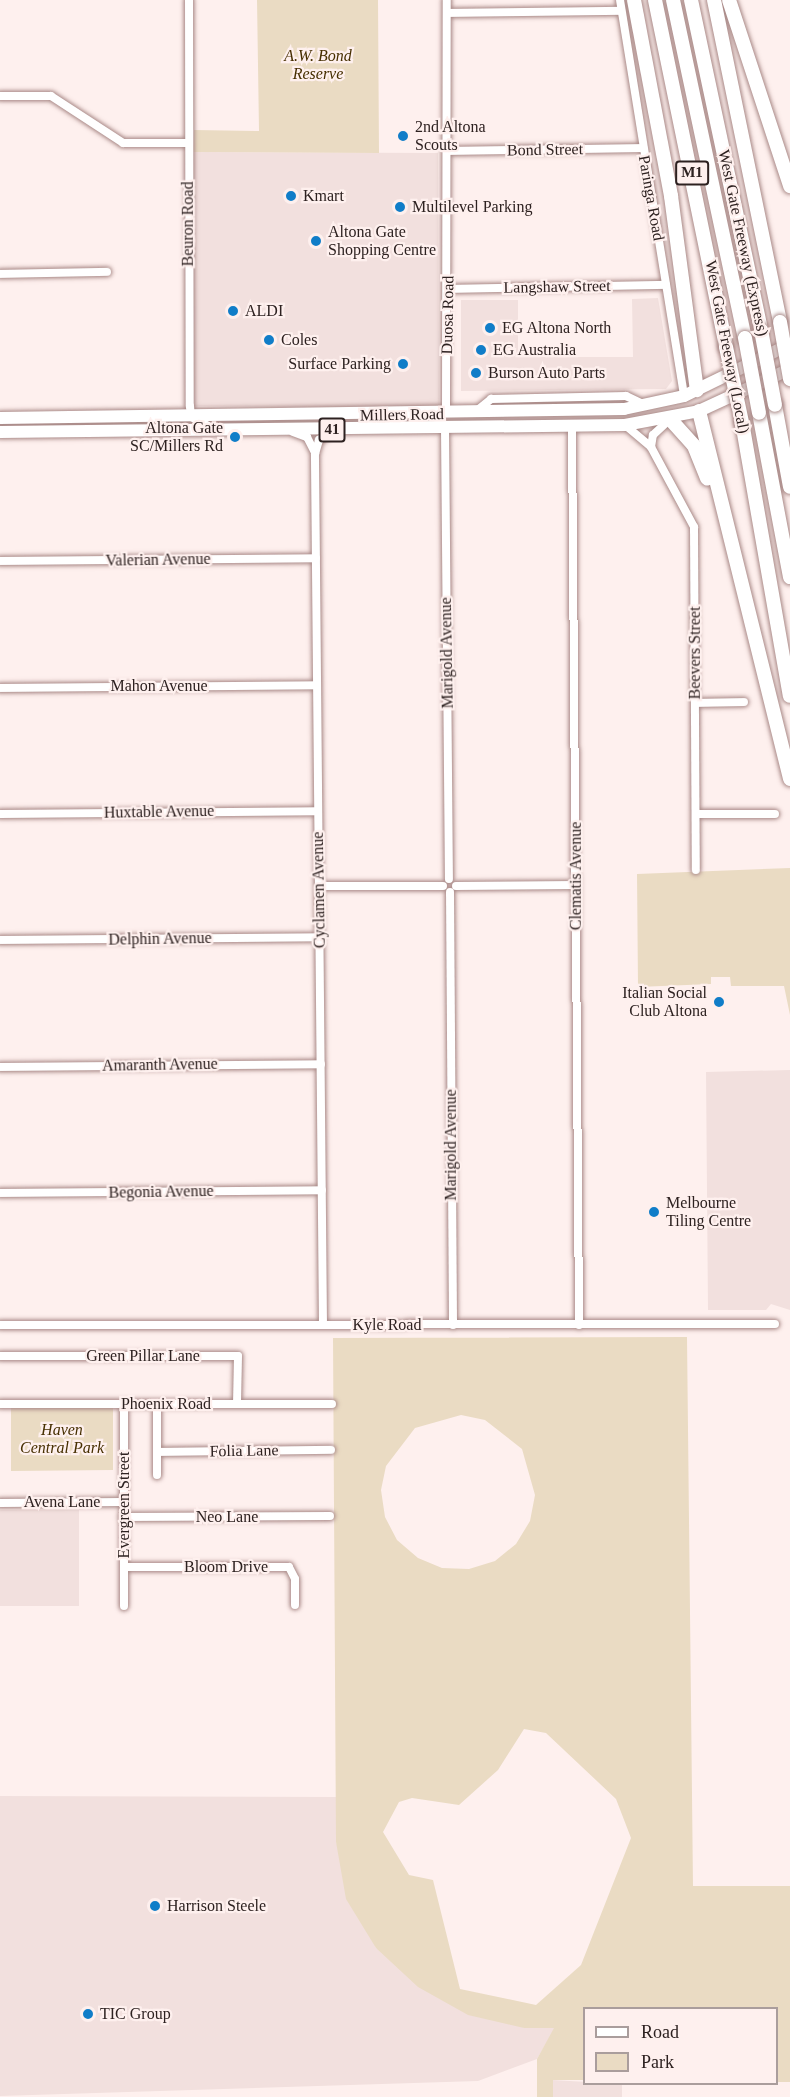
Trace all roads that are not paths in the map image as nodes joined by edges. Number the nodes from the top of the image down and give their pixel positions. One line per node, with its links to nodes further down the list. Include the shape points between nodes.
1 (189, 0): 13 (street, Beuron Road)
2 (447, 0): 11 (street, Duosa Road)
3 (620, 0): 10 (street, Paringa Road)
4 (634, 0): 24 (highway, via 671,196)
5 (656, 0): 46 (highway, West Gate Freeway (Local) / M1, bridge, via 742,422)
6 (673, 0): 42 (highway, West Gate Freeway (Express) / M1, bridge, via 745,338)
7 (691, 0): 39 (highway, West Gate Freeway (Express) / M1, bridge)
8 (714, 0): 23 (highway, bridge)
9 (729, 0): 16 (highway)
10 (621, 11): 11 (street); 14 (street, Paringa Road)
11 (447, 13): 15 (street, Duosa Road)
12 (0, 96): 13 (street, via 51,96 123,143)
13 (189, 143): 27 (street, Beuron Road)
14 (642, 148): 15 (street, Bond Street); 19 (street, Paringa Road)
15 (448, 151): 20 (street, Duosa Road)
16 (790, 186)
17 (107, 272): 18 (street)
18 (0, 274)
19 (666, 285): 20 (street, Langshaw Street); 24 (street, Paringa Road)
20 (449, 288): 26 (street, Duosa Road)
21 (790, 344): 24 (main road, Millers Road / 41)
22 (790, 369): 25 (main road, Millers Road / 41)
23 (790, 379)
24 (690, 393): 25 (main road); 26 (main road, Millers Road / 41, via 645,405)
25 (699, 411): 29 (main road, Millers Road / 41); 43 (highway)
26 (446, 415): 27 (main road, Millers Road / 41); 32 (main road)
27 (191, 417): 28 (main road, Millers Road / 41); 33 (street)
28 (0, 418)
29 (670, 419): 30 (main road, Millers Road / 41); 37 (street, via 653,435); 43 (highway, via 694,446)
30 (625, 425): 31 (main road, Millers Road / 41); 37 (street, Beevers Street)
31 (572, 427): 32 (main road, Millers Road / 41); 56 (street, Clematis Avenue)
32 (445, 428): 35 (main road, Millers Road / 41); 55 (street, Marigold Avenue)
33 (219, 430): 34 (main road, Millers Road / 41); 36 (main road, Millers Road / 41)
34 (288, 430): 35 (main road, Millers Road / 41); 38 (street, via 307,437)
35 (336, 430): 38 (street, via 320,440)
36 (0, 432)
37 (651, 447): 48 (street, Beevers Street, via 694,527)
38 (315, 454): 40 (street, Cyclamen Avenue)
39 (790, 487)
40 (316, 558): 41 (street, Valerian Avenue); 44 (street, Cyclamen Avenue)
41 (0, 561)
42 (790, 577)
43 (742, 592): 49 (highway)
44 (317, 685): 45 (street, Mahon Avenue); 50 (street, Cyclamen Avenue)
45 (0, 688)
46 (790, 696)
47 (744, 702): 48 (street)
48 (695, 703): 52 (street, Beevers Street)
49 (790, 779)
50 (318, 811): 51 (street, Huxtable Avenue); 57 (street, Cyclamen Avenue)
51 (0, 814)
52 (696, 814): 53 (street); 54 (street, Beevers Street)
53 (775, 814)
54 (696, 870)
55 (449, 879): 58 (street); 59 (street)
56 (576, 885): 59 (street); 70 (street, Clematis Avenue)
57 (319, 886): 58 (street); 61 (street, Cyclamen Avenue)
58 (442, 886): 60 (street)
59 (456, 886): 60 (street)
60 (450, 892): 71 (street, Marigold Avenue)
61 (319, 937): 62 (street, Delphin Avenue); 63 (street, Cyclamen Avenue)
62 (0, 940)
63 (321, 1064): 64 (street, Amaranth Avenue); 65 (street, Cyclamen Avenue)
64 (0, 1067)
65 (322, 1190): 66 (street, Begonia Avenue); 69 (street, Cyclamen Avenue)
66 (0, 1193)
67 (775, 1324): 70 (street, Kyle Road)
68 (0, 1325): 69 (street, Kyle Road)
69 (323, 1325): 71 (street, Kyle Road)
70 (579, 1325): 71 (street, Kyle Road)
71 (453, 1326)
72 (0, 1356): 76 (street, Green Pillar Lane, via 238,1356)
73 (0, 1404): 74 (street, Phoenix Road)
74 (124, 1404): 75 (street, Phoenix Road); 81 (street, Evergreen Street)
75 (157, 1404): 76 (street, Phoenix Road); 79 (street)
76 (237, 1404): 77 (street, Phoenix Road)
77 (332, 1404)
78 (331, 1450): 79 (street, Folia Lane)
79 (157, 1452): 80 (street)
80 (157, 1474)
81 (123, 1502): 82 (street, Avena Lane); 84 (street, Evergreen Street)
82 (0, 1503)
83 (330, 1516): 84 (street, Neo Lane)
84 (123, 1517): 85 (street, Evergreen Street)
85 (124, 1567): 86 (street, Bloom Drive, via 289,1567 295,1579); 87 (street, Evergreen Street)
86 (295, 1605)
87 (124, 1606)

